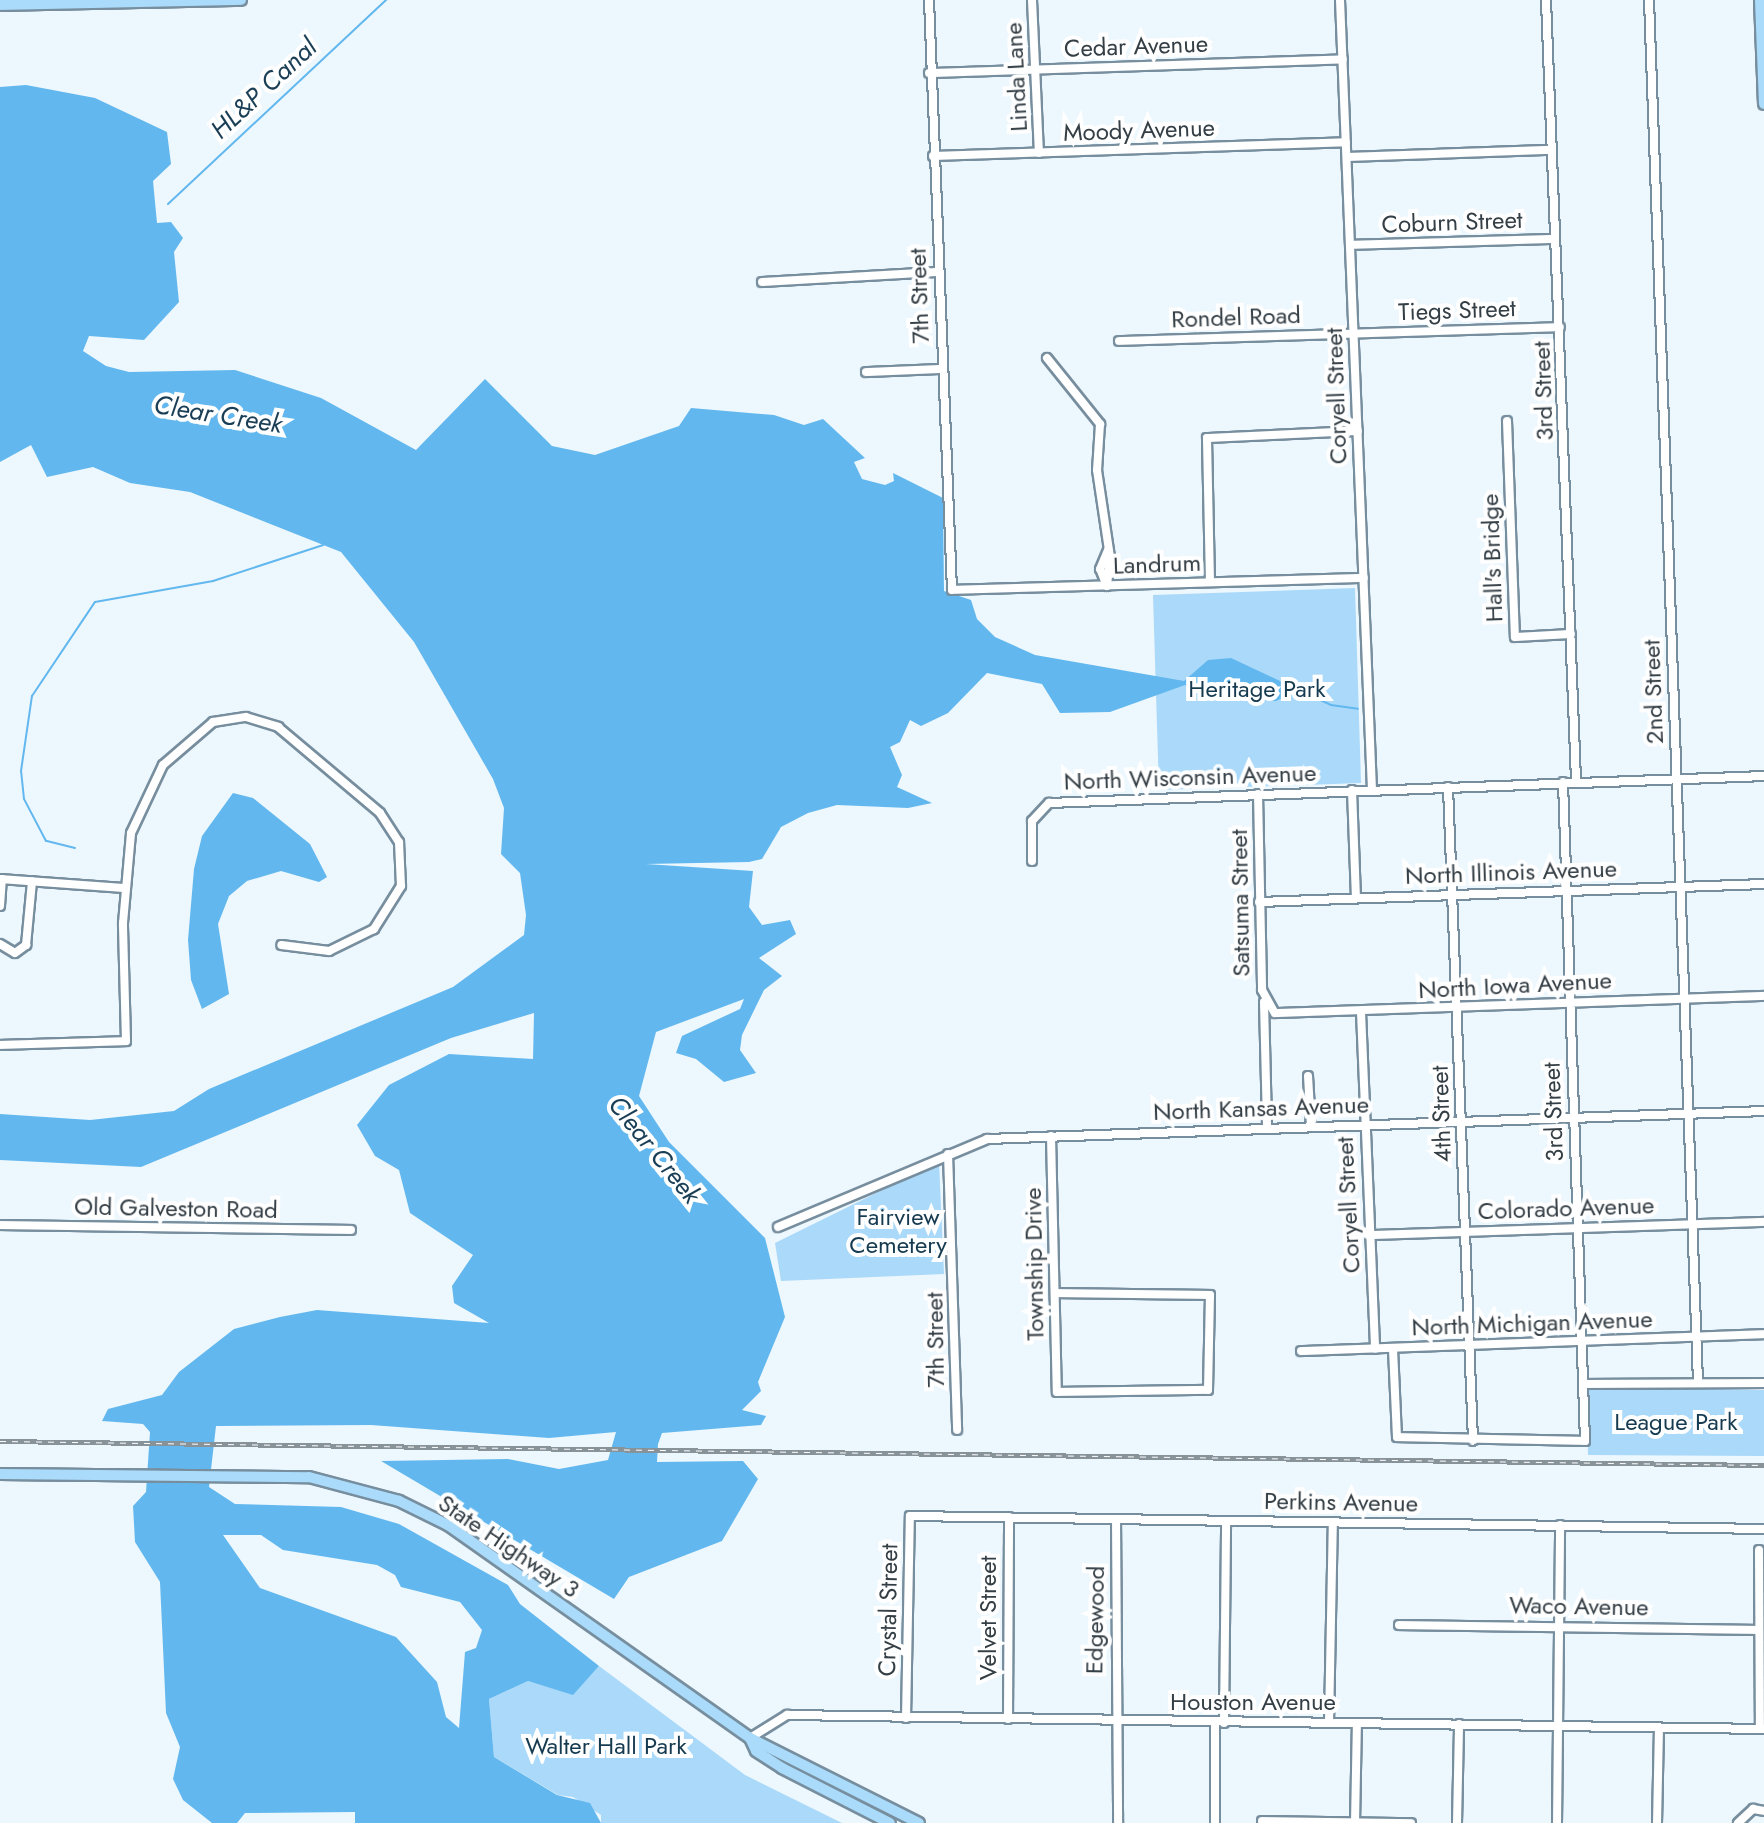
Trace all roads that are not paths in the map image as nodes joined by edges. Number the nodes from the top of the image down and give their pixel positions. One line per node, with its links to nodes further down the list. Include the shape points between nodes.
1 (241, 0): 8 (main road)
2 (929, 0): 11 (street, 7th Street)
3 (1032, 0): 10 (street, Linda Lane)
4 (1340, 0): 9 (street, Coryell Street)
5 (1546, 0): 14 (street, 3rd Street)
6 (1649, 0): 36 (street, 2nd Street)
7 (1760, 0): 12 (main road)
8 (0, 5)
9 (1343, 59): 10 (street, Cedar Avenue); 13 (street, Coryell Street)
10 (1035, 69): 11 (street, Cedar Avenue); 15 (street, Linda Lane)
11 (929, 73): 16 (street, 7th Street)
12 (1764, 104)
13 (1346, 142): 15 (street, Moody Avenue); 17 (street, Coryell Street)
14 (1552, 150): 17 (street); 18 (street, 3rd Street)
15 (1039, 153): 16 (street, Moody Avenue)
16 (933, 156): 20 (street, 7th Street)
17 (1347, 157): 19 (street, Coryell Street)
18 (1555, 239): 19 (street, Coburn Street); 22 (street, 3rd Street)
19 (1350, 245): 23 (street, Coryell Street)
20 (937, 272): 21 (street); 26 (street, 7th Street)
21 (762, 282)
22 (1560, 327): 23 (street, Tiegs Street); 34 (street, 3rd Street)
23 (1354, 333): 24 (street, Rondel Road); 29 (street, Coryell Street)
24 (1119, 341)
25 (1047, 358): 32 (street, via 1100,424 1097,470 1109,549 1100,569)
26 (942, 369): 27 (street); 33 (street, 7th Street)
27 (866, 372)
28 (1507, 421): 34 (street, Hall's Bridge, via 1515,637)
29 (1358, 431): 30 (street, Coryell Street); 31 (street, via 1207,438)
30 (1364, 578): 31 (street, Landrum); 40 (street, Coryell Street)
31 (1210, 582): 32 (street, Landrum)
32 (1107, 586): 33 (street, Landrum)
33 (952, 590)
34 (1571, 634): 37 (street, 3rd Street)
35 (1764, 776): 36 (street)
36 (1675, 778): 37 (street); 47 (street, 2nd Street)
37 (1576, 781): 38 (street)
38 (1563, 782): 39 (street); 49 (street, 3rd Street)
39 (1448, 787): 40 (street); 50 (street, 4th Street)
40 (1372, 789): 41 (street, North Wisconsin Avenue)
41 (1352, 790): 42 (street, North Wisconsin Avenue); 51 (street)
42 (1258, 794): 43 (street, North Wisconsin Avenue, via 1049,803 1032,821); 52 (street, Satsuma Street)
43 (1032, 861)
44 (1, 879): 45 (street); 53 (street)
45 (32, 881): 48 (street); 54 (street, via 26,945 15,953)
46 (1764, 884): 47 (street, North Illinois Avenue)
47 (1679, 887): 49 (street, North Illinois Avenue); 57 (street, 2nd Street)
48 (124, 888): 55 (street, via 131,833 163,765 213,722 266,721 380,813 403,856 394,904 374,929 329,951); 62 (street, via 126,1041)
49 (1566, 890): 50 (street, North Illinois Avenue); 58 (street, 3rd Street)
50 (1452, 894): 51 (street, North Illinois Avenue); 60 (street, 4th Street)
51 (1356, 898): 52 (street, North Illinois Avenue)
52 (1259, 902): 59 (street, Satsuma Street)
53 (0, 906)
54 (0, 944)
55 (281, 945)
56 (1764, 996): 57 (street, North Iowa Avenue)
57 (1683, 999): 58 (street, North Iowa Avenue); 65 (street, 2nd Street)
58 (1569, 1002): 60 (street, North Iowa Avenue); 66 (street, 3rd Street)
59 (1267, 1006): 61 (street, North Iowa Avenue); 70 (street, Satsuma Street)
60 (1457, 1007): 61 (street, North Iowa Avenue); 67 (street, 4th Street)
61 (1361, 1012): 68 (street, Coryell Street)
62 (0, 1045)
63 (1308, 1076): 69 (street)
64 (1764, 1111): 65 (street, North Kansas Avenue)
65 (1688, 1112): 66 (street, North Kansas Avenue); 74 (street, 2nd Street)
66 (1573, 1116): 67 (street, North Kansas Avenue); 77 (street, 3rd Street)
67 (1461, 1119): 68 (street, North Kansas Avenue); 79 (street, 4th Street)
68 (1364, 1124): 69 (street, North Kansas Avenue); 80 (street, Coryell Street)
69 (1311, 1126): 70 (street, North Kansas Avenue)
70 (1267, 1128): 71 (street, North Kansas Avenue)
71 (1051, 1136): 72 (street, North Kansas Avenue, via 987,1139); 81 (street, Township Drive)
72 (948, 1154): 76 (street, North Kansas Avenue); 92 (street, 7th Street)
73 (1764, 1222): 74 (street, Colorado Avenue)
74 (1692, 1224): 77 (street, Colorado Avenue); 83 (street, 2nd Street)
75 (0, 1225): 78 (street, Old Galveston Road)
76 (778, 1227)
77 (1578, 1228): 79 (street, Colorado Avenue); 84 (street, 3rd Street)
78 (351, 1230)
79 (1466, 1231): 80 (street, Colorado Avenue); 85 (street, 4th Street)
80 (1370, 1235): 86 (street, Coryell Street)
81 (1055, 1293): 81 (street, Township Drive, via 1210,1295 1208,1390 1057,1392)
82 (1764, 1334): 83 (street, North Michigan Avenue)
83 (1696, 1336): 84 (street, North Michigan Avenue); 89 (street, 2nd Street)
84 (1583, 1340): 85 (street, North Michigan Avenue); 91 (street, 3rd Street)
85 (1470, 1346): 87 (street, North Michigan Avenue); 93 (street, 4th Street)
86 (1375, 1349): 87 (street, North Michigan Avenue); 88 (street, North Michigan Avenue)
87 (1393, 1349): 93 (street, via 1397,1437)
88 (1301, 1351)
89 (1698, 1383): 90 (street); 91 (street)
90 (1764, 1383)
91 (1584, 1384): 93 (street, 3rd Street, via 1585,1441)
92 (957, 1430)
93 (1473, 1441)
94 (0, 1474): 117 (main road, State Highway 3, via 309,1477 399,1501 448,1525)
95 (923, 1515): 96 (street, Perkins Avenue); 107 (street, Crystal Street, via 910,1516 908,1535)
96 (1009, 1517): 97 (street, Perkins Avenue); 108 (street, Velvet Street)
97 (1116, 1519): 98 (street, Perkins Avenue); 109 (street, Edgewood, via 1113,1713)
98 (1226, 1521): 99 (street, Perkins Avenue); 110 (street)
99 (1333, 1522): 100 (street, Perkins Avenue); 111 (street)
100 (1560, 1525): 101 (street, Perkins Avenue); 104 (street)
101 (1761, 1529)
102 (1759, 1550): 103 (street)
103 (1762, 1595): 106 (street)
104 (1559, 1624): 105 (street, Waco Avenue); 106 (street, Waco Avenue); 114 (street)
105 (1399, 1625)
106 (1758, 1630): 115 (street)
107 (906, 1718): 108 (street, Houston Avenue); 117 (street, Houston Avenue, via 787,1715 763,1725)
108 (1008, 1719): 109 (street, Houston Avenue)
109 (1119, 1720): 110 (street, Houston Avenue); 122 (street, Edgewood)
110 (1220, 1723): 111 (street, Houston Avenue); 123 (street)
111 (1329, 1723): 112 (street, Houston Avenue)
112 (1357, 1723): 113 (street, Houston Avenue); 124 (street)
113 (1459, 1724): 114 (street, Houston Avenue); 126 (street)
114 (1558, 1725): 116 (street, Houston Avenue); 127 (street)
115 (1762, 1728): 116 (street, Houston Avenue)
116 (1659, 1729): 128 (street)
117 (750, 1738): 120 (main road, State Highway 3, via 756,1751 782,1768); 121 (main road, State Highway 3)
118 (1764, 1811): 129 (street, via 1753,1809)
119 (1262, 1821): 124 (street)
120 (890, 1823)
121 (919, 1823)
122 (1118, 1823)
123 (1215, 1823)
124 (1355, 1823): 125 (street)
125 (1411, 1823)
126 (1457, 1823)
127 (1557, 1823)
128 (1657, 1823)
129 (1738, 1823)

